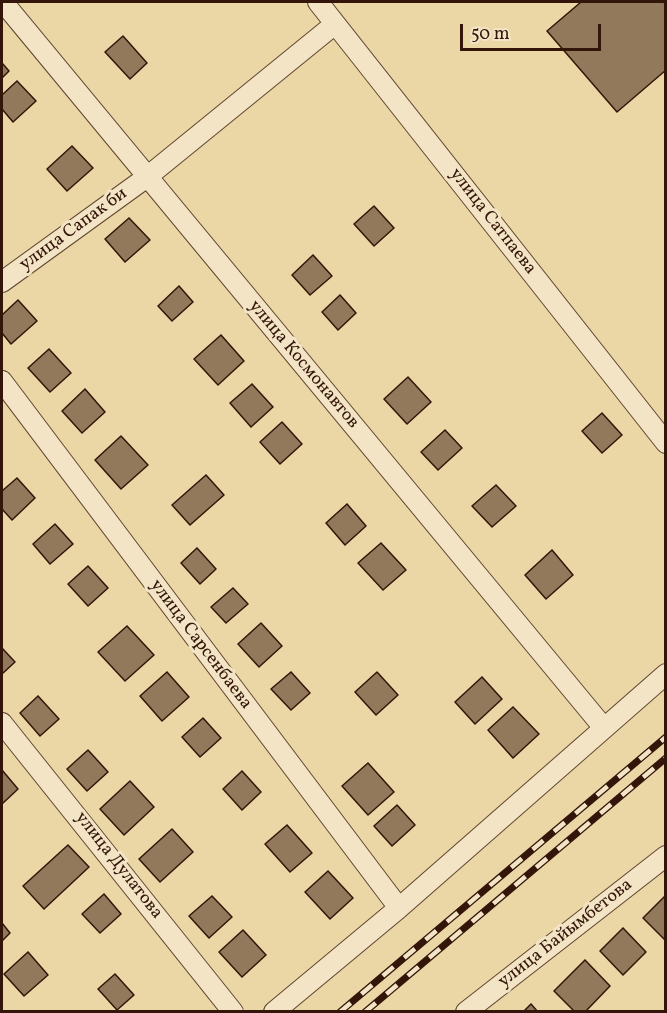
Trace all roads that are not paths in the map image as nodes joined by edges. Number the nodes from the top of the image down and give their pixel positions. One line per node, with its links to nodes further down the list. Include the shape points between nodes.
1 (3, 2): 4 (street, улица Космонавтов)
2 (318, 2): 3 (street, улица Сатпаева)
3 (335, 24): 4 (street, улица Сапак би); 7 (street, улица Сатпаева)
4 (147, 177): 5 (street, улица Сапак би); 10 (street, улица Космонавтов)
5 (2, 282)
6 (2, 381): 12 (street, улица Сарсенбаева)
7 (666, 443)
8 (666, 674): 10 (street)
9 (2, 723): 13 (street, улица Дулатова)
10 (604, 728): 12 (street)
11 (666, 856): 15 (street, улица Байымбетова)
12 (399, 908): 14 (street)
13 (233, 1011)
14 (274, 1011)
15 (466, 1011)

